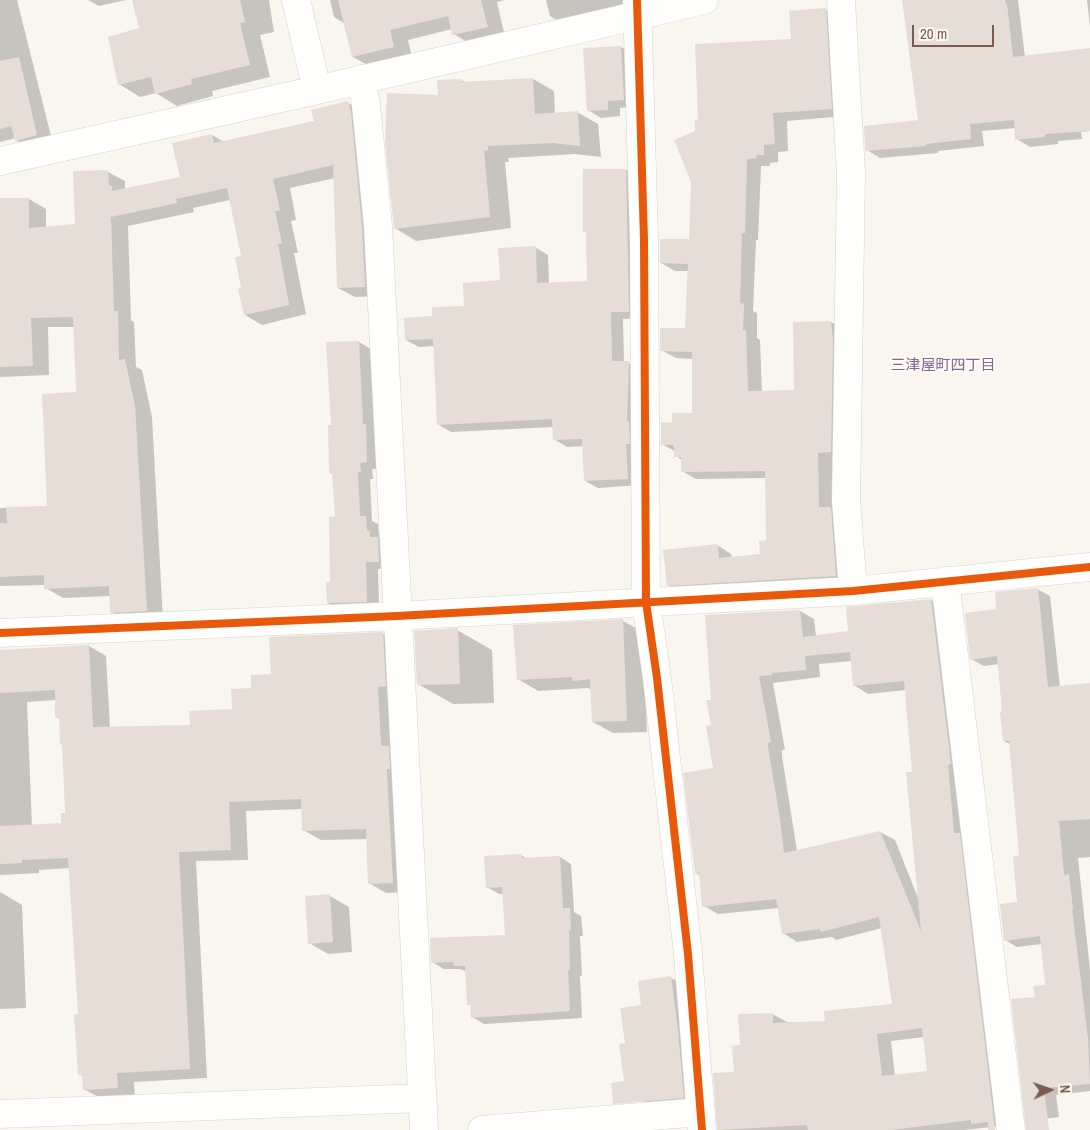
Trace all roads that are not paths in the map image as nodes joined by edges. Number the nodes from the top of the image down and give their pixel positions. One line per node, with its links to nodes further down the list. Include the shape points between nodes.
1 (296, 0): 6 (street)
2 (704, 0): 4 (street)
3 (841, 0): 10 (street, via 851,173 846,500)
4 (637, 7): 5 (street); 11 (street, via 644,240)
5 (361, 79): 6 (street); 12 (street, via 378,226)
6 (317, 90): 7 (street)
7 (0, 161)
8 (1090, 567): 9 (street)
9 (945, 581): 10 (street); 19 (street)
10 (853, 591): 11 (street)
11 (646, 602): 12 (street); 16 (street, via 687,944)
12 (397, 616): 13 (street); 14 (street)
13 (0, 633)
14 (422, 1098): 15 (street); 17 (street)
15 (0, 1114)
16 (702, 1121): 18 (street)
17 (424, 1130)
18 (482, 1130)
19 (1011, 1130)

